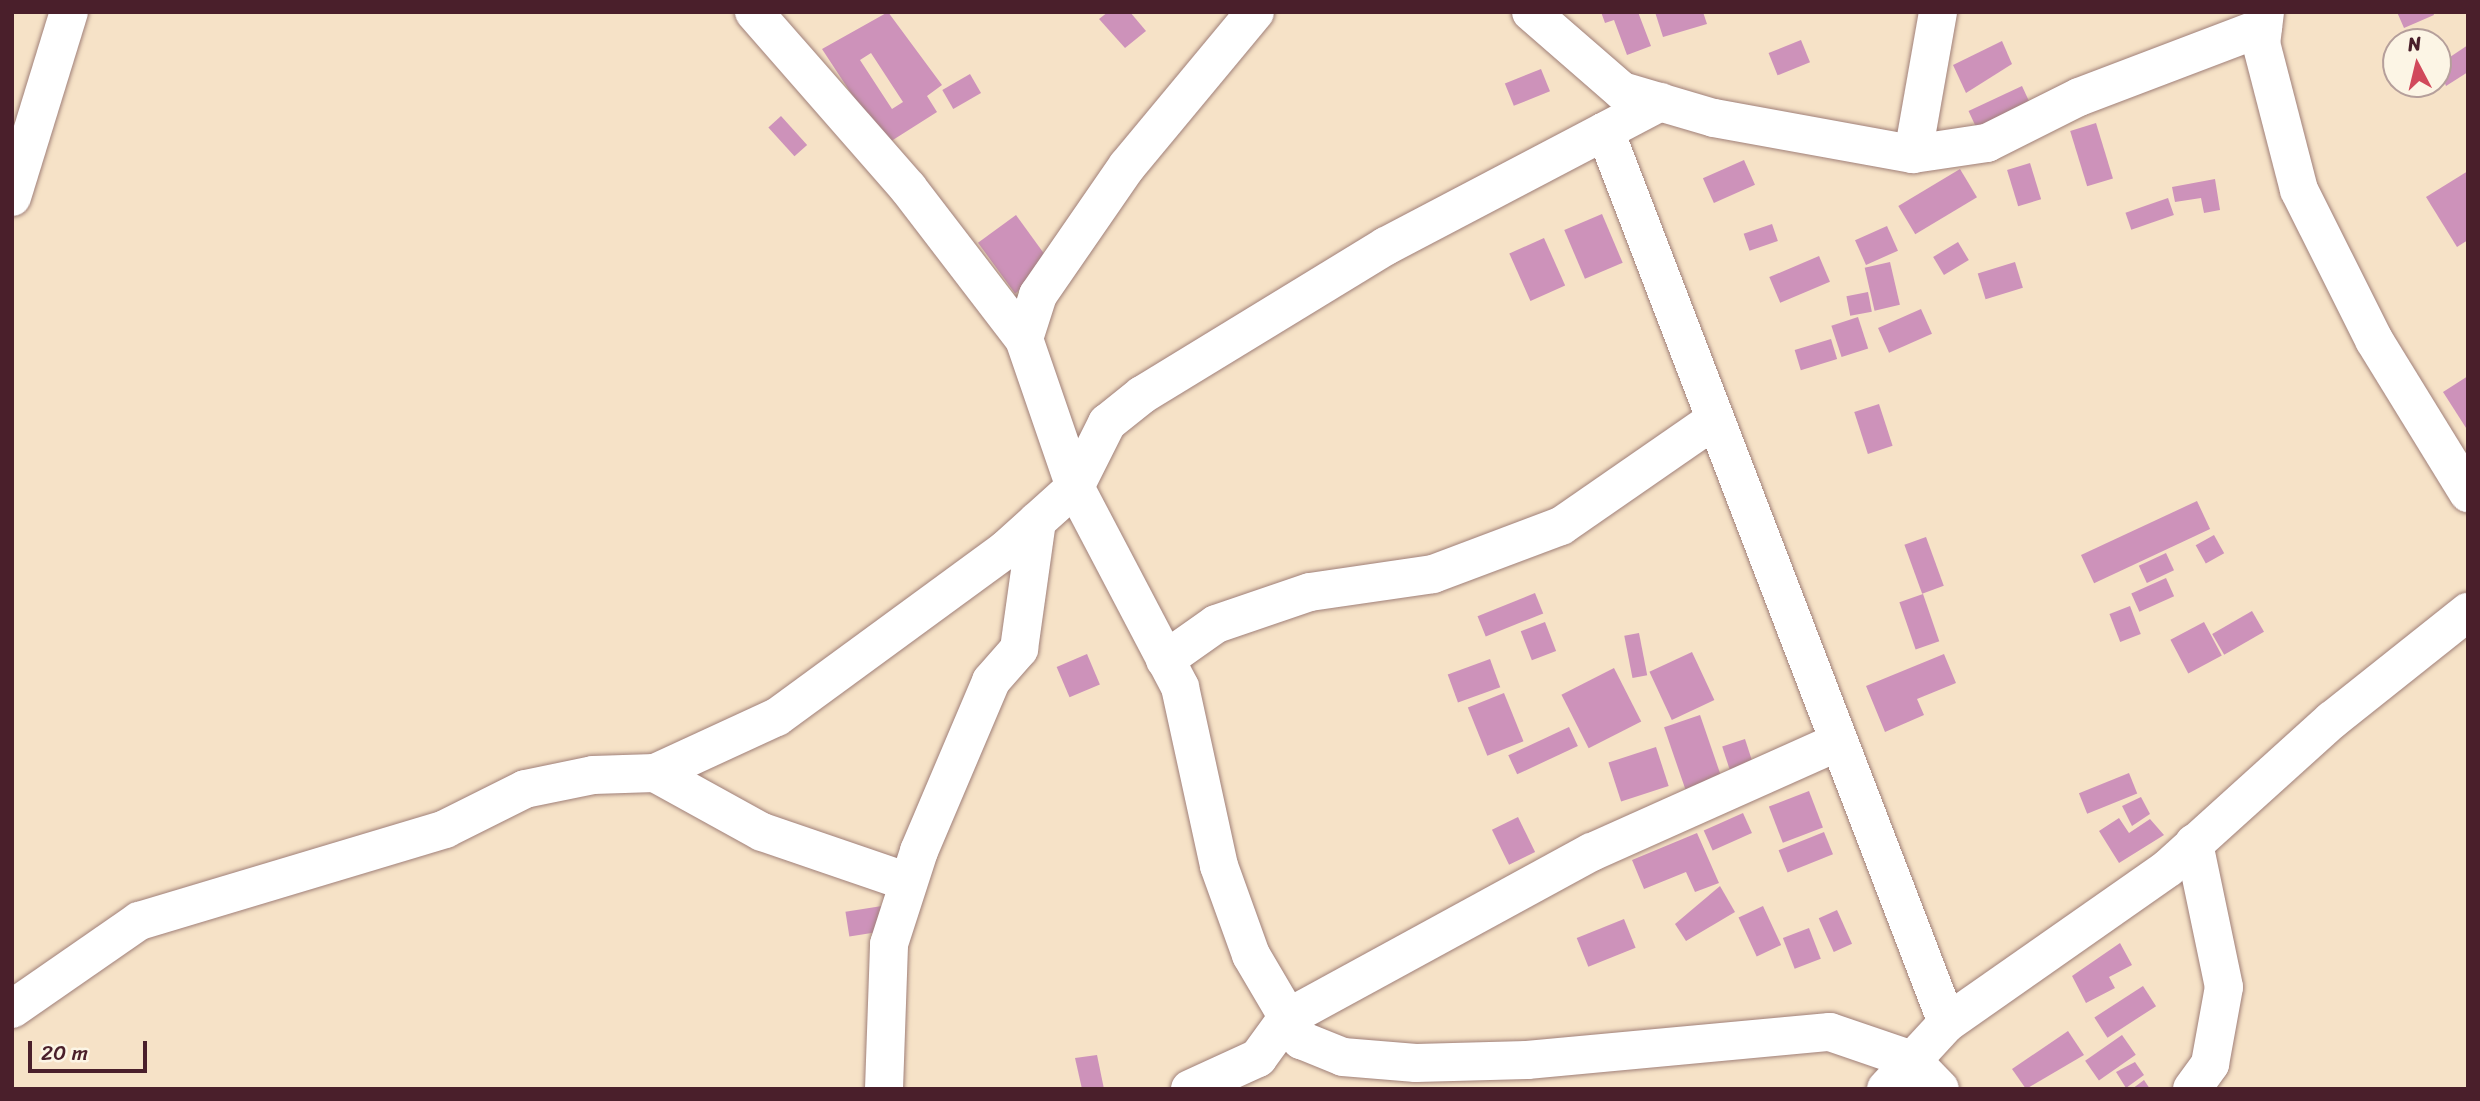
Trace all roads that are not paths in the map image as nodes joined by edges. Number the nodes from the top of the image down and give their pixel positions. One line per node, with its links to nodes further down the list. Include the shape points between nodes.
1 (69, 12): 10 (street)
2 (754, 12): 11 (street, via 908,188)
3 (1255, 12): 11 (street, via 1126,166 1038,295)
4 (1531, 12): 7 (street, via 1622,91)
5 (1938, 12): 9 (street)
6 (2264, 20): 9 (street, via 2079,97 1987,143); 14 (street, via 2261,43 2299,190 2374,340)
7 (1660, 102): 8 (street); 9 (street)
8 (1605, 131): 12 (street); 13 (street, via 1386,246 1142,395 1107,423)
9 (1913, 155)
10 (12, 197)
11 (1024, 339): 13 (street)
12 (1714, 420): 17 (street, via 1561,526 1433,574 1298,596 1216,624); 18 (street)
13 (1074, 487): 15 (street); 17 (street)
14 (2468, 493)
15 (1037, 521): 19 (street, via 777,717); 21 (street, via 1019,649 991,681)
16 (2468, 612): 20 (street, via 2332,720)
17 (1165, 660): 23 (street, via 1180,687 1198,754 1219,866 1251,955)
18 (1838, 742): 23 (street, via 1592,852); 24 (street)
19 (655, 773): 21 (street, via 762,832); 22 (street, via 593,775 525,789 445,828 139,921)
20 (2194, 844): 24 (street); 30 (street, via 2224,987 2210,1064)
21 (908, 882): 26 (street, via 889,944)
22 (12, 1010)
23 (1287, 1018): 25 (street, via 1301,1040 1343,1057 1416,1063 1527,1060 1830,1032); 27 (street, via 1258,1058)
24 (1947, 1023): 25 (street)
25 (1912, 1060): 28 (street); 29 (street)
26 (884, 1089)
27 (1190, 1089)
28 (1886, 1089)
29 (1940, 1089)
30 (2192, 1089)

